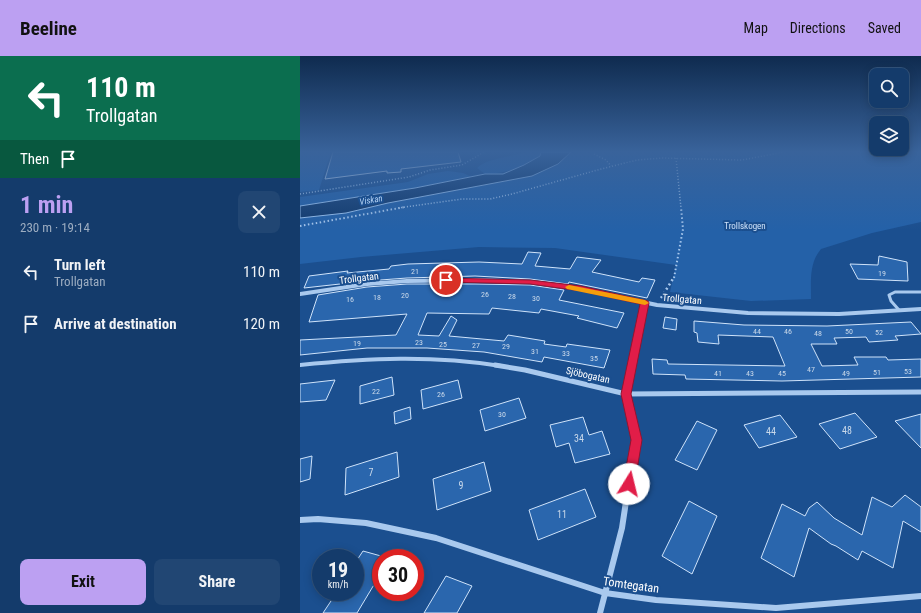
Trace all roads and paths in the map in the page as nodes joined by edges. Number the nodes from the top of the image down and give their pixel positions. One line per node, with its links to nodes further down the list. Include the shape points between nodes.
1 (403, 178): 4 (path)
2 (571, 178): 5 (path, via 493,198 374,212)
3 (678, 178): 9 (path, via 683,229 674,278)
4 (300, 194)
5 (300, 226)
6 (921, 292): 11 (lane, via 895,292 889,295)
7 (300, 294): 8 (street, Trollgatan, via 367,284 475,280 537,283 581,289)
8 (645, 303): 9 (street, Trollgatan); 14 (street)
9 (657, 305): 11 (street, Trollgatan, via 748,313 839,314)
10 (921, 309): 11 (street, Trollgatan)
11 (899, 310)
12 (300, 365): 14 (street, Sjöbogatan, via 361,359 417,358 475,362 525,370)
13 (921, 392): 14 (street, Sjöbogatan)
14 (626, 394): 16 (street, via 636,440 622,528)
15 (300, 520): 16 (street, Tomtegatan, via 366,523 436,538)
16 (605, 594): 17 (street, Tomtegatan, via 776,608); 18 (street)
17 (921, 596)
18 (600, 613)

